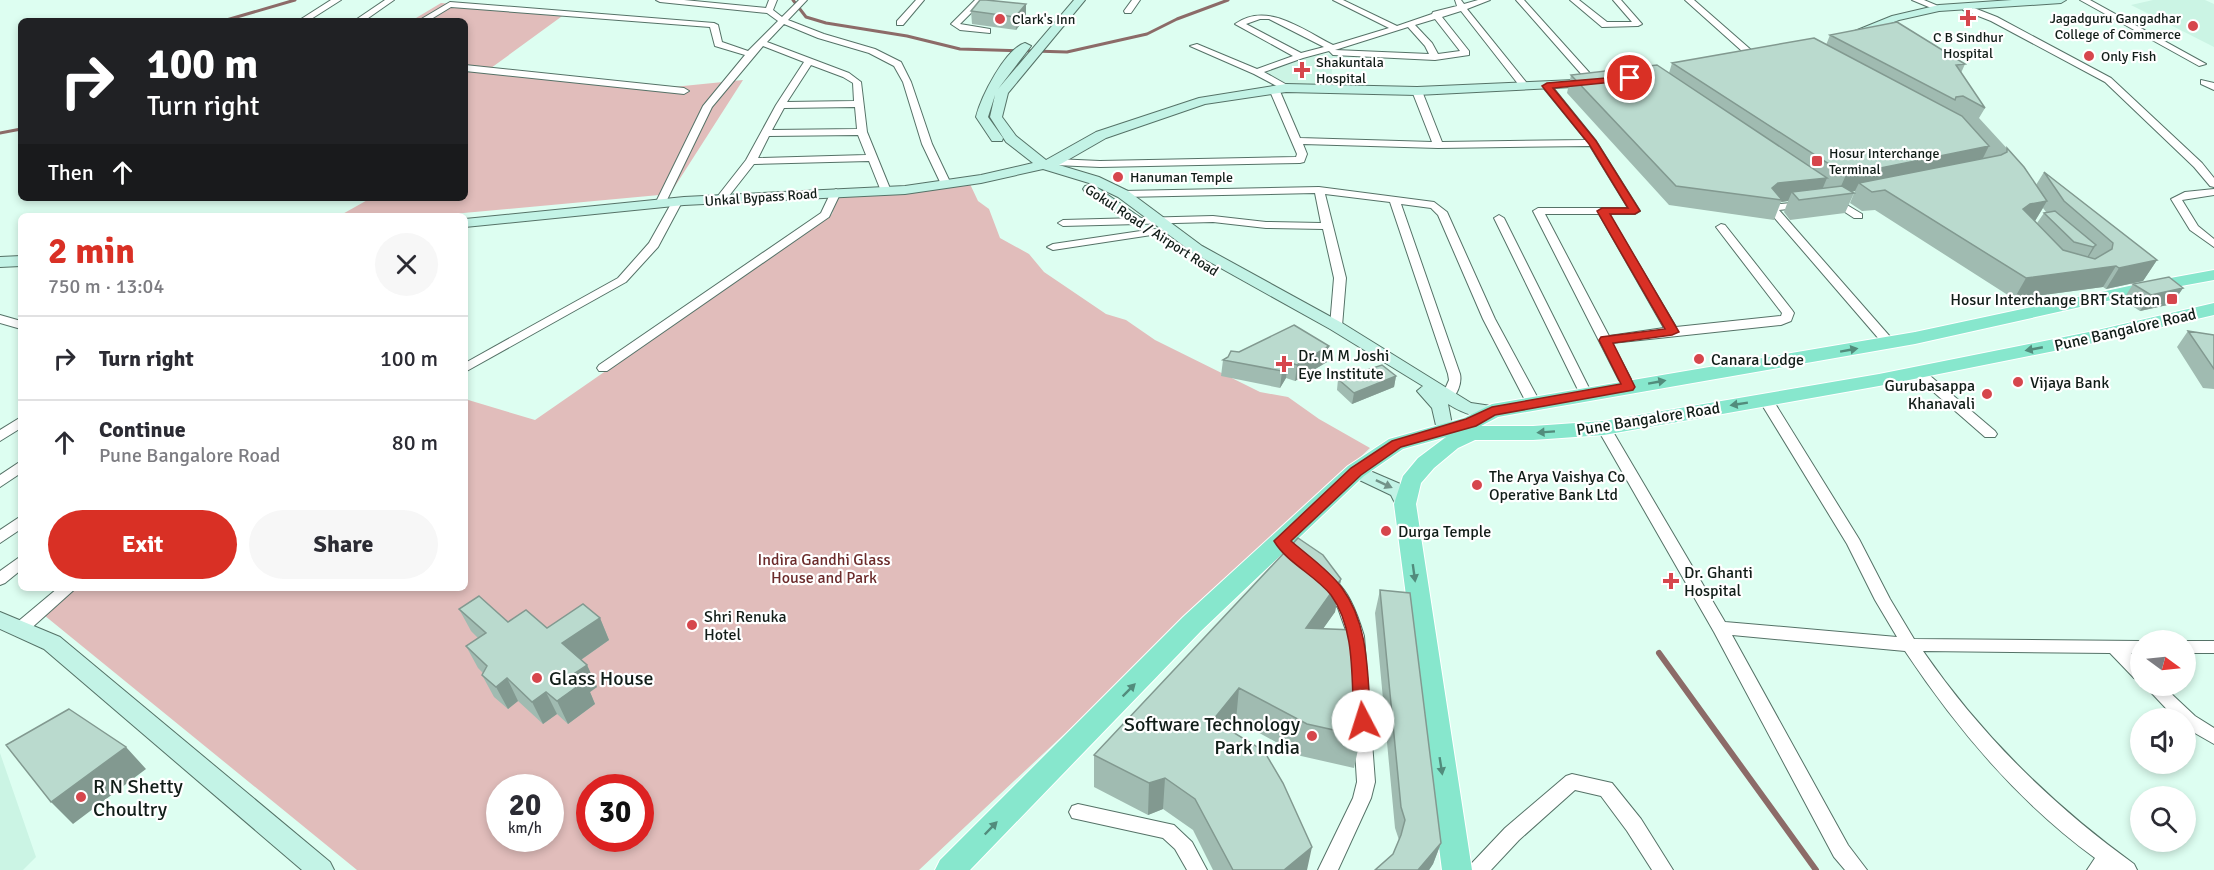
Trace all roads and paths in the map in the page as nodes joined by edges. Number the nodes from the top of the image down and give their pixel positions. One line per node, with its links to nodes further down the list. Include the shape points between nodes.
1 (337, 0): 27 (street)
2 (390, 0): 28 (street)
3 (660, 0): 24 (street)
4 (774, 0): 24 (street)
5 (803, 0): 30 (street)
6 (920, 0): 31 (street)
7 (980, 0): 34 (street, via 955,24)
8 (1066, 0): 48 (main road, Gokul Road / Airport Road, via 1028,43)
9 (1080, 0): 48 (main road, Gokul Road / Airport Road, via 1041,46)
10 (1136, 0): 25 (street)
11 (1337, 0): 33 (street)
12 (1486, 0): 21 (street)
13 (1520, 0): 50 (street)
14 (1574, 0): 15 (street, via 1605,25 1638,24)
15 (1617, 0)
16 (1689, 0): 43 (street)
17 (1916, 0): 22 (street)
18 (2061, 0): 20 (main road)
19 (2084, 0): 46 (street)
20 (2009, 2): 23 (main road)
21 (1459, 3): 26 (street); 53 (street)
22 (1939, 8): 23 (main road); 35 (main road)
23 (1965, 8): 69 (street, via 1994,19 2108,80)
24 (769, 11): 30 (street)
25 (1128, 11)
26 (1436, 14): 32 (street); 42 (street, via 1466,52)
27 (307, 18)
28 (363, 18)
29 (427, 18): 40 (street, via 450,4 714,25 718,44)
30 (783, 21): 36 (street); 68 (street, via 873,51 898,64)
31 (900, 23)
32 (1409, 23): 33 (street); 42 (street)
33 (1395, 28): 38 (street)
34 (987, 31)
35 (1834, 41)
36 (762, 43): 40 (street); 44 (street)
37 (1194, 46): 49 (street)
38 (1332, 48): 39 (street); 41 (street, via 1271,16 1239,24)
39 (1317, 51): 41 (street); 42 (street)
40 (750, 54): 78 (street, via 704,112)
41 (1300, 56): 49 (street)
42 (1435, 57)
43 (1760, 57): 45 (main road)
44 (810, 60): 58 (street); 59 (street, via 853,79)
45 (1734, 62)
46 (2202, 64)
47 (468, 68): 56 (street)
48 (1011, 72): 67 (main road, Gokul Road / Airport Road, via 996,92 996,117 1011,139)
49 (1257, 72): 55 (street)
50 (1598, 82): 52 (main road)
51 (2204, 82): 54 (street)
52 (1547, 86): 53 (main road); 63 (street)
53 (1525, 87): 57 (main road)
54 (2214, 87)
55 (1280, 89): 57 (main road); 62 (street); 67 (main road, via 1203,101 1126,125)
56 (684, 91)
57 (1417, 92): 64 (street)
58 (781, 105): 59 (street); 61 (street)
59 (861, 105): 60 (street)
60 (862, 132): 61 (street); 65 (street)
61 (767, 134): 66 (street)
62 (1296, 141): 64 (street); 67 (street, via 1303,158 1295,161)
63 (1593, 143): 64 (street); 79 (street, via 1635,211)
64 (1437, 145)
65 (871, 158): 66 (street); 71 (street)
66 (751, 161): 75 (street)
67 (1043, 165): 68 (main road, Unkal Bypass Road); 74 (main road, Gokul Road / Airport Road, via 1094,180); 82 (main road, Gokul Road / Airport Road, via 1085,186)
68 (946, 184): 71 (main road, Unkal Bypass Road)
69 (2214, 184)
70 (1319, 190): 74 (street); 76 (street); 86 (street)
71 (886, 191): 72 (main road, Unkal Bypass Road)
72 (836, 192): 75 (main road, Unkal Bypass Road); 101 (street, via 825,215)
73 (2214, 192): 88 (street, via 2185,194 2176,199 2194,228)
74 (1123, 194): 85 (main road, Gokul Road / Airport Road)
75 (721, 199): 77 (main road, Unkal Bypass Road)
76 (1394, 200): 104 (street, via 1454,374 1455,380); 107 (street, via 1440,209 1489,319)
77 (676, 202): 78 (main road, Unkal Bypass Road); 100 (street, via 656,245 622,280)
78 (660, 204): 83 (main road, Unkal Bypass Road)
79 (1602, 211): 97 (street); 98 (street, via 1538,211)
80 (1858, 216): 99 (street, via 1829,200 1771,208)
81 (1499, 218): 105 (street)
82 (1140, 222): 84 (street); 85 (main road, Gokul Road / Airport Road)
83 (468, 223)
84 (1063, 223)
85 (1156, 226): 86 (street, via 1213,219); 89 (street); 96 (main road, Gokul Road / Airport Road); 104 (main road, Gokul Road / Airport Road, via 1238,285)
86 (1328, 226): 96 (street, via 1340,278)
87 (1720, 227): 97 (street, via 1788,313 1787,318)
88 (2214, 244)
89 (1053, 247)
90 (18, 261): 91 (main road)
91 (0, 262)
92 (2214, 275): 99 (main road, Pune Bangalore Road)
93 (2214, 309): 102 (main road, Pune Bangalore Road, one-way to 102)
94 (0, 319): 95 (street)
95 (18, 324)
96 (1336, 326): 104 (main road, Gokul Road / Airport Road)
97 (1672, 332): 98 (street)
98 (1605, 340): 103 (street)
99 (1889, 343): 103 (main road, Pune Bangalore Road, one-way to 99)
100 (468, 366)
101 (603, 368)
102 (1918, 372): 106 (main road, Pune Bangalore Road); 113 (street)
103 (1629, 387): 105 (main road, Pune Bangalore Road)
104 (1436, 391): 108 (main road, Gokul Road / Airport Road, via 1473,410); 110 (main road, Gokul Road / Airport Road); 112 (main road)
105 (1586, 394): 107 (main road, Pune Bangalore Road)
106 (1766, 400): 111 (main road, Pune Bangalore Road, one-way to 111); 127 (street, via 1837,514)
107 (1534, 404): 108 (main road, Pune Bangalore Road)
108 (1492, 411): 110 (main road, Pune Bangalore Road)
109 (18, 423): 114 (street)
110 (1471, 428): 111 (main road, Pune Bangalore Road, one-way to 110, via 1533,433); 112 (main road, Pune Bangalore Road); 118 (main road, Pune Bangalore Road, via 1426,463 1411,481)
111 (1604, 428): 126 (street)
112 (1444, 430): 116 (main road, Pune Bangalore Road, via 1396,444)
113 (1990, 434)
114 (0, 437)
115 (18, 468): 117 (street)
116 (1356, 471): 118 (main road, one-way to 118, via 1398,491); 138 (main road, Pune Bangalore Road, one-way to 116, via 1192,624 1288,546)
117 (0, 482)
118 (1405, 504): 141 (main road, Pune Bangalore Road, one-way to 141)
119 (18, 523): 120 (street)
120 (0, 538)
121 (18, 564): 123 (street)
122 (1311, 568): 140 (street, via 1336,591 1352,620 1366,763 1362,798)
123 (0, 579)
124 (63, 591): 125 (street)
125 (10, 624): 137 (main road, via 52,643)
126 (1720, 628): 127 (street); 144 (street, via 1841,851)
127 (1911, 645): 128 (street); 136 (street, via 1991,753)
128 (2114, 647): 129 (street); 132 (street)
129 (2130, 647)
130 (2196, 647): 131 (street)
131 (2214, 647)
132 (2130, 663)
133 (2163, 696): 134 (street, via 2189,721)
134 (2214, 737)
135 (1078, 812): 139 (street, via 1167,831 1187,848)
136 (2102, 863): 145 (street)
137 (321, 870)
138 (950, 870)
139 (1197, 870)
140 (1328, 870)
141 (1457, 870)
142 (1478, 870): 143 (street, via 1512,834 1572,782 1606,789)
143 (1663, 870)
144 (1857, 870)
145 (2127, 870)

